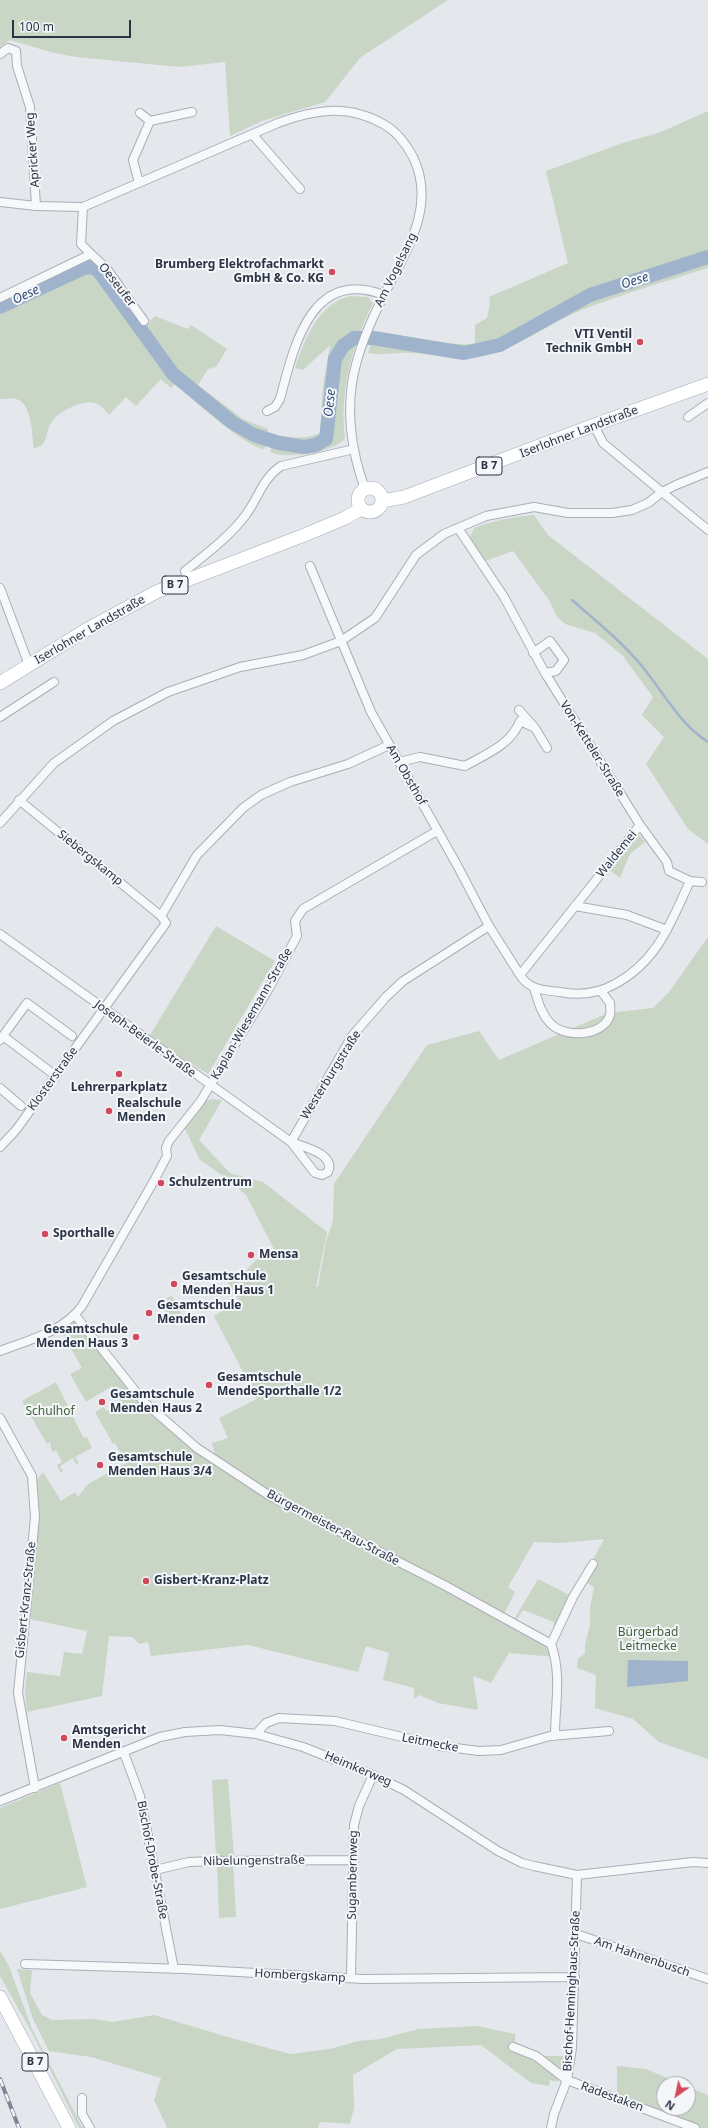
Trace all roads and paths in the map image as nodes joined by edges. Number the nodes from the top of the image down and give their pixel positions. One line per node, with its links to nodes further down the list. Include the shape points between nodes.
1 (0, 54): 9 (street, Apricker Weg, via 8,48 14,49 30,108)
2 (192, 112): 4 (street)
3 (140, 113): 4 (street)
4 (150, 121): 6 (street, via 134,160)
5 (253, 135): 6 (street, Am Vogelsang); 7 (street); 12 (street, Am Vogelsang, via 297,117 339,110 365,115 387,126 408,147 420,178 421,214 406,254)
6 (139, 183): 10 (street, Am Vogelsang)
7 (300, 189)
8 (0, 202): 9 (street)
9 (36, 206): 10 (street)
10 (83, 207): 11 (street, via 81,244)
11 (91, 254): 13 (street, Oeseufer); 14 (street, Oeseufer, via 107,269)
12 (384, 295): 17 (street, via 361,288 347,289 335,293 320,305 298,336 280,399 275,407); 20 (street, Am Vogelsang, via 361,347 352,384 350,415)
13 (0, 298)
14 (144, 321)
15 (708, 384): 19 (main road, Iserlohner Landstraße / B 7)
16 (708, 403): 18 (street)
17 (267, 411)
18 (688, 417)
19 (594, 425): 23 (street, via 603,443 613,453); 24 (main road, Iserlohner Landstraße / B 7, via 411,494)
20 (354, 449): 22 (street, Am Vogelsang); 29 (street, via 281,466 271,473 245,516 223,539 185,571)
21 (708, 472): 23 (street)
22 (365, 489): 24 (main road, via 378,491); 25 (main road, via 358,496)
23 (662, 492): 26 (street, via 648,503 632,510 612,514 568,513 534,507 493,514); 27 (street)
24 (382, 501): 25 (main road, B 7, via 381,506 374,512 366,512)
25 (361, 508): 29 (main road, Iserlohner Landstraße / B 7, via 345,518 302,536)
26 (458, 528): 31 (street, via 444,534 416,555 374,618); 32 (street, Von-Ketteler-Straße, via 504,597)
27 (708, 530)
28 (310, 566): 31 (street, Am Obsthof)
29 (188, 580): 33 (main road, Iserlohner Landstraße / B 7, via 136,602)
30 (0, 588): 33 (street)
31 (341, 641): 40 (street, Am Obsthof, via 360,689); 43 (street, via 303,655 240,667 168,692 113,721 54,763)
32 (533, 653): 34 (street, Von-Ketteler-Straße); 34 (street, via 550,641 564,660 556,671)
33 (29, 665): 36 (main road, Iserlohner Landstraße / B 7)
34 (545, 673): 45 (street, Von-Ketteler-Straße)
35 (54, 682): 38 (street)
36 (0, 683)
37 (519, 710): 39 (street)
38 (0, 717)
39 (535, 728): 41 (street); 42 (street, via 520,721 517,730 504,744 465,766 420,757)
40 (389, 745): 42 (street, Am Obsthof); 50 (street, via 348,764 290,782 261,795 243,808 197,855)
41 (547, 748)
42 (399, 762): 46 (street, Am Obsthof)
43 (19, 800): 44 (street); 50 (street, Siebergskamp)
44 (1, 819)
45 (640, 825): 47 (street, Waldemei, via 667,862 669,871); 49 (street, Waldemei)
46 (438, 831): 51 (street, Am Obsthof); 61 (street, Kaplan-Wiesemann-Straße, via 303,909 295,921 296,936 268,990)
47 (690, 880): 48 (street, Waldemei); 52 (street)
48 (702, 882)
49 (575, 906): 52 (street, via 627,915); 54 (street, Waldemei)
50 (161, 916): 57 (street, Klosterstraße, via 166,923)
51 (489, 926): 54 (street, Am Obsthof); 64 (street, Westerburgstraße, via 403,981 386,997 352,1036)
52 (667, 930): 56 (street, via 653,954 632,975)
53 (0, 934): 57 (street, Joseph-Beierle-Straße)
54 (520, 975): 55 (street)
55 (534, 988): 56 (street, via 576,995); 56 (street, via 543,1014 552,1025 565,1031 581,1033 593,1032 603,1026 610,1015 610,1003)
56 (601, 991)
57 (104, 1009): 60 (street, Klosterstraße); 61 (street, Joseph-Beierle-Straße)
58 (72, 1036): 59 (street, via 27,1003)
59 (1, 1038): 60 (street)
60 (56, 1076): 65 (street, Klosterstraße, via 16,1130)
61 (211, 1086): 64 (street, Joseph-Beierle-Straße); 66 (street, Kaplan-Wiesemann-Straße, via 192,1115 169,1141 166,1148 167,1156 155,1179)
62 (0, 1088): 63 (street)
63 (21, 1106)
64 (291, 1142): 64 (street, Joseph-Beierle-Straße, via 325,1157 329,1161 328,1172 322,1175 315,1173)
65 (0, 1147)
66 (75, 1315): 67 (street, via 59,1327); 70 (street, Bürgermeister-Rau-Straße, via 144,1402 197,1448 270,1496 444,1585)
67 (0, 1351)
68 (0, 1418): 76 (street, Gisbert-Kranz-Straße, via 32,1476 35,1496 18,1693)
69 (593, 1564): 70 (street, via 573,1597)
70 (551, 1644): 73 (street, via 558,1676)
71 (609, 1732): 73 (street, Leitmecke)
72 (256, 1734): 73 (street, Leitmecke, via 266,1723 279,1718 335,1721 440,1746 479,1752 501,1750); 74 (street, Heimkerweg, via 220,1730 172,1734 146,1742); 75 (street, Heimkerweg, via 303,1747)
73 (555, 1736)
74 (124, 1753): 76 (street, Heimkerweg); 80 (street, Bischof-Drobe-Straße, via 140,1796)
75 (373, 1775): 78 (street, Sugambernweg, via 356,1815); 81 (street, Heimkerweg, via 416,1796 510,1858)
76 (35, 1788): 77 (street, Heimkerweg)
77 (0, 1801)
78 (354, 1860): 80 (street, Nibelungenstraße, via 189,1862); 86 (street, Sugambernweg)
79 (708, 1863): 81 (street, Heimkerweg, via 693,1862)
80 (156, 1870): 84 (street, Bischof-Drobe-Straße)
81 (577, 1875): 82 (street, Bischof-Henninghaus-Straße)
82 (576, 1934): 85 (street, Bischof-Henninghaus-Straße); 87 (street, Am Hahnenbusch)
83 (25, 1964): 84 (street, Hombergskamp)
84 (174, 1969): 86 (street, Hombergskamp)
85 (575, 1977): 86 (street, Hombergskamp); 90 (street, Bischof-Henninghaus-Straße)
86 (351, 1978)
87 (708, 1979)
88 (0, 1997): 92 (main road, B 7)
89 (513, 2047): 90 (street, Radestaken, via 536,2056)
90 (568, 2080): 94 (street, Bischof-Henninghaus-Straße); 95 (street, Radestaken)
91 (82, 2098): 93 (street, via 82,2114)
92 (69, 2128)
93 (90, 2128)
94 (551, 2128)
95 (695, 2128)

